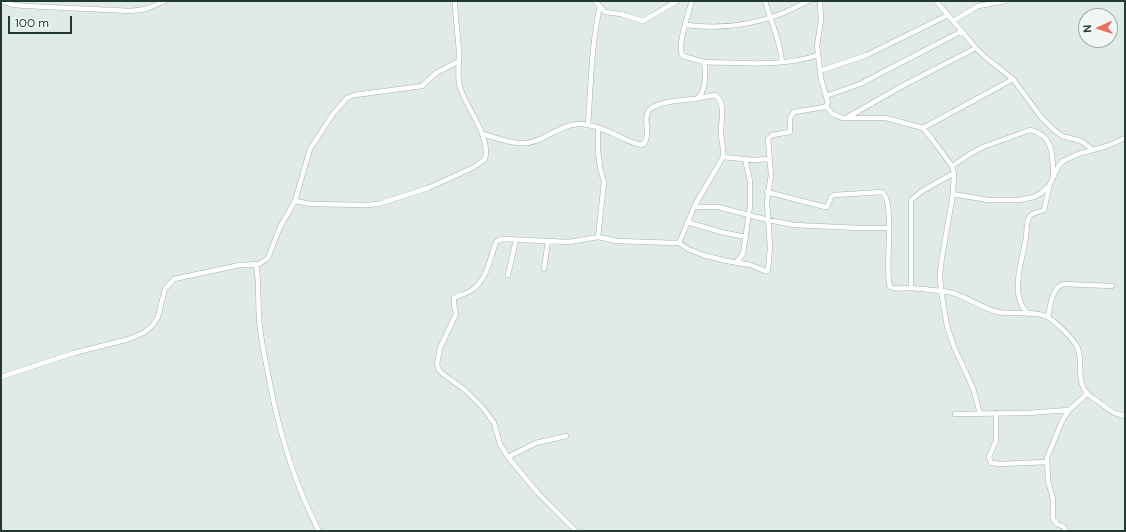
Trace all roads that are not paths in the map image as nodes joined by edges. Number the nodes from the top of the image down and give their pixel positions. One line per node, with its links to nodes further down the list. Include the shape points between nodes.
1 (1, 1): 2 (street, via 26,6 131,11 146,9)
2 (165, 1)
3 (456, 1): 20 (street)
4 (594, 1): 12 (street)
5 (677, 1): 12 (street, via 643,21 605,12)
6 (692, 1): 16 (street)
7 (765, 1): 14 (street)
8 (810, 1): 14 (street)
9 (820, 1): 19 (street)
10 (936, 1): 13 (street)
11 (1005, 1): 15 (street, via 978,6)
12 (600, 6): 29 (street, via 590,73)
13 (948, 15): 15 (street); 23 (street, via 867,55)
14 (770, 18): 16 (street, via 722,27); 22 (street, via 779,40)
15 (953, 21): 17 (street)
16 (686, 24): 21 (street, via 681,54)
17 (962, 32): 18 (street); 25 (street, via 860,84)
18 (976, 48): 24 (street); 28 (street)
19 (818, 55): 22 (street); 23 (street)
20 (459, 61): 32 (street, via 459,85); 44 (street, via 436,73 422,86 347,98 310,149)
21 (704, 62): 22 (street); 26 (street, via 705,79)
22 (782, 62)
23 (820, 71): 25 (street)
24 (1013, 79): 31 (street); 34 (street, via 1041,117 1057,132 1081,141)
25 (826, 96): 27 (street)
26 (699, 98): 30 (street, via 670,102 650,110 647,116 646,139 642,145); 35 (street, via 715,95 718,98 723,113)
27 (826, 106): 28 (street, via 832,115); 37 (street, via 794,112 790,118 790,132 772,135 768,139)
28 (846, 118): 31 (street, via 886,118)
29 (588, 125): 30 (street); 32 (street, via 569,126 528,143)
30 (598, 128): 50 (street, via 598,150 604,182)
31 (922, 128): 38 (street)
32 (482, 134): 44 (street, via 487,153 485,159 474,167 428,188 389,201 366,205 311,204)
33 (1125, 138): 34 (street)
34 (1093, 150): 40 (street, via 1063,161)
35 (723, 157): 36 (street); 45 (street)
36 (745, 159): 37 (street); 46 (street, via 750,181)
37 (769, 160): 42 (street)
38 (952, 166): 39 (street); 40 (street, via 983,147 1030,130 1040,134 1051,147)
39 (954, 173): 43 (street); 60 (street, via 911,200)
40 (1054, 178): 41 (street)
41 (1049, 186): 43 (street, via 1038,195 1019,200 979,199); 62 (street, via 1044,210 1033,213 1028,219 1020,264 1018,288 1022,307)
42 (767, 192): 47 (street); 49 (street, via 827,207 834,196 882,192 887,199)
43 (953, 194): 61 (street, via 942,257)
44 (295, 201): 56 (street, via 280,227 268,258)
45 (694, 207): 46 (street, via 718,207); 48 (street)
46 (748, 215): 47 (street); 51 (street)
47 (768, 220): 49 (street, via 804,226); 55 (street, via 768,270)
48 (687, 222): 51 (street); 54 (street)
49 (888, 228): 60 (street, via 890,287)
50 (598, 236): 53 (street, via 575,241); 54 (street, via 617,241)
51 (746, 237): 55 (street, via 743,254)
52 (516, 240): 53 (street); 58 (street); 72 (street, via 496,242 479,283 454,298 456,314 443,340 438,358 443,374 465,390 490,417)
53 (548, 241): 57 (street)
54 (679, 243): 55 (street, via 695,252)
55 (736, 263)
56 (256, 264): 64 (street, via 174,279 165,290 158,317 152,326 142,333); 74 (street, via 260,327 277,419 298,485)
57 (544, 269)
58 (508, 275)
59 (1112, 286): 63 (street, via 1060,285 1056,289)
60 (911, 288): 61 (street)
61 (940, 291): 62 (street, via 963,296 981,306 1000,312); 69 (street, via 947,326 973,388)
62 (1028, 314): 63 (street)
63 (1048, 317): 65 (street, via 1078,349 1081,382)
64 (1, 377)
65 (1087, 394): 66 (street); 70 (street, via 1107,410)
66 (1069, 410): 67 (street); 73 (street)
67 (996, 413): 69 (street); 73 (street, via 996,441 989,457 991,463)
68 (955, 414): 69 (street)
69 (980, 414)
70 (1125, 416)
71 (566, 436): 72 (street, via 536,443)
72 (508, 457): 75 (street, via 537,492)
73 (1047, 462): 76 (street, via 1048,481 1053,499 1053,519)
74 (319, 531)
75 (576, 531)
76 (1066, 531)

